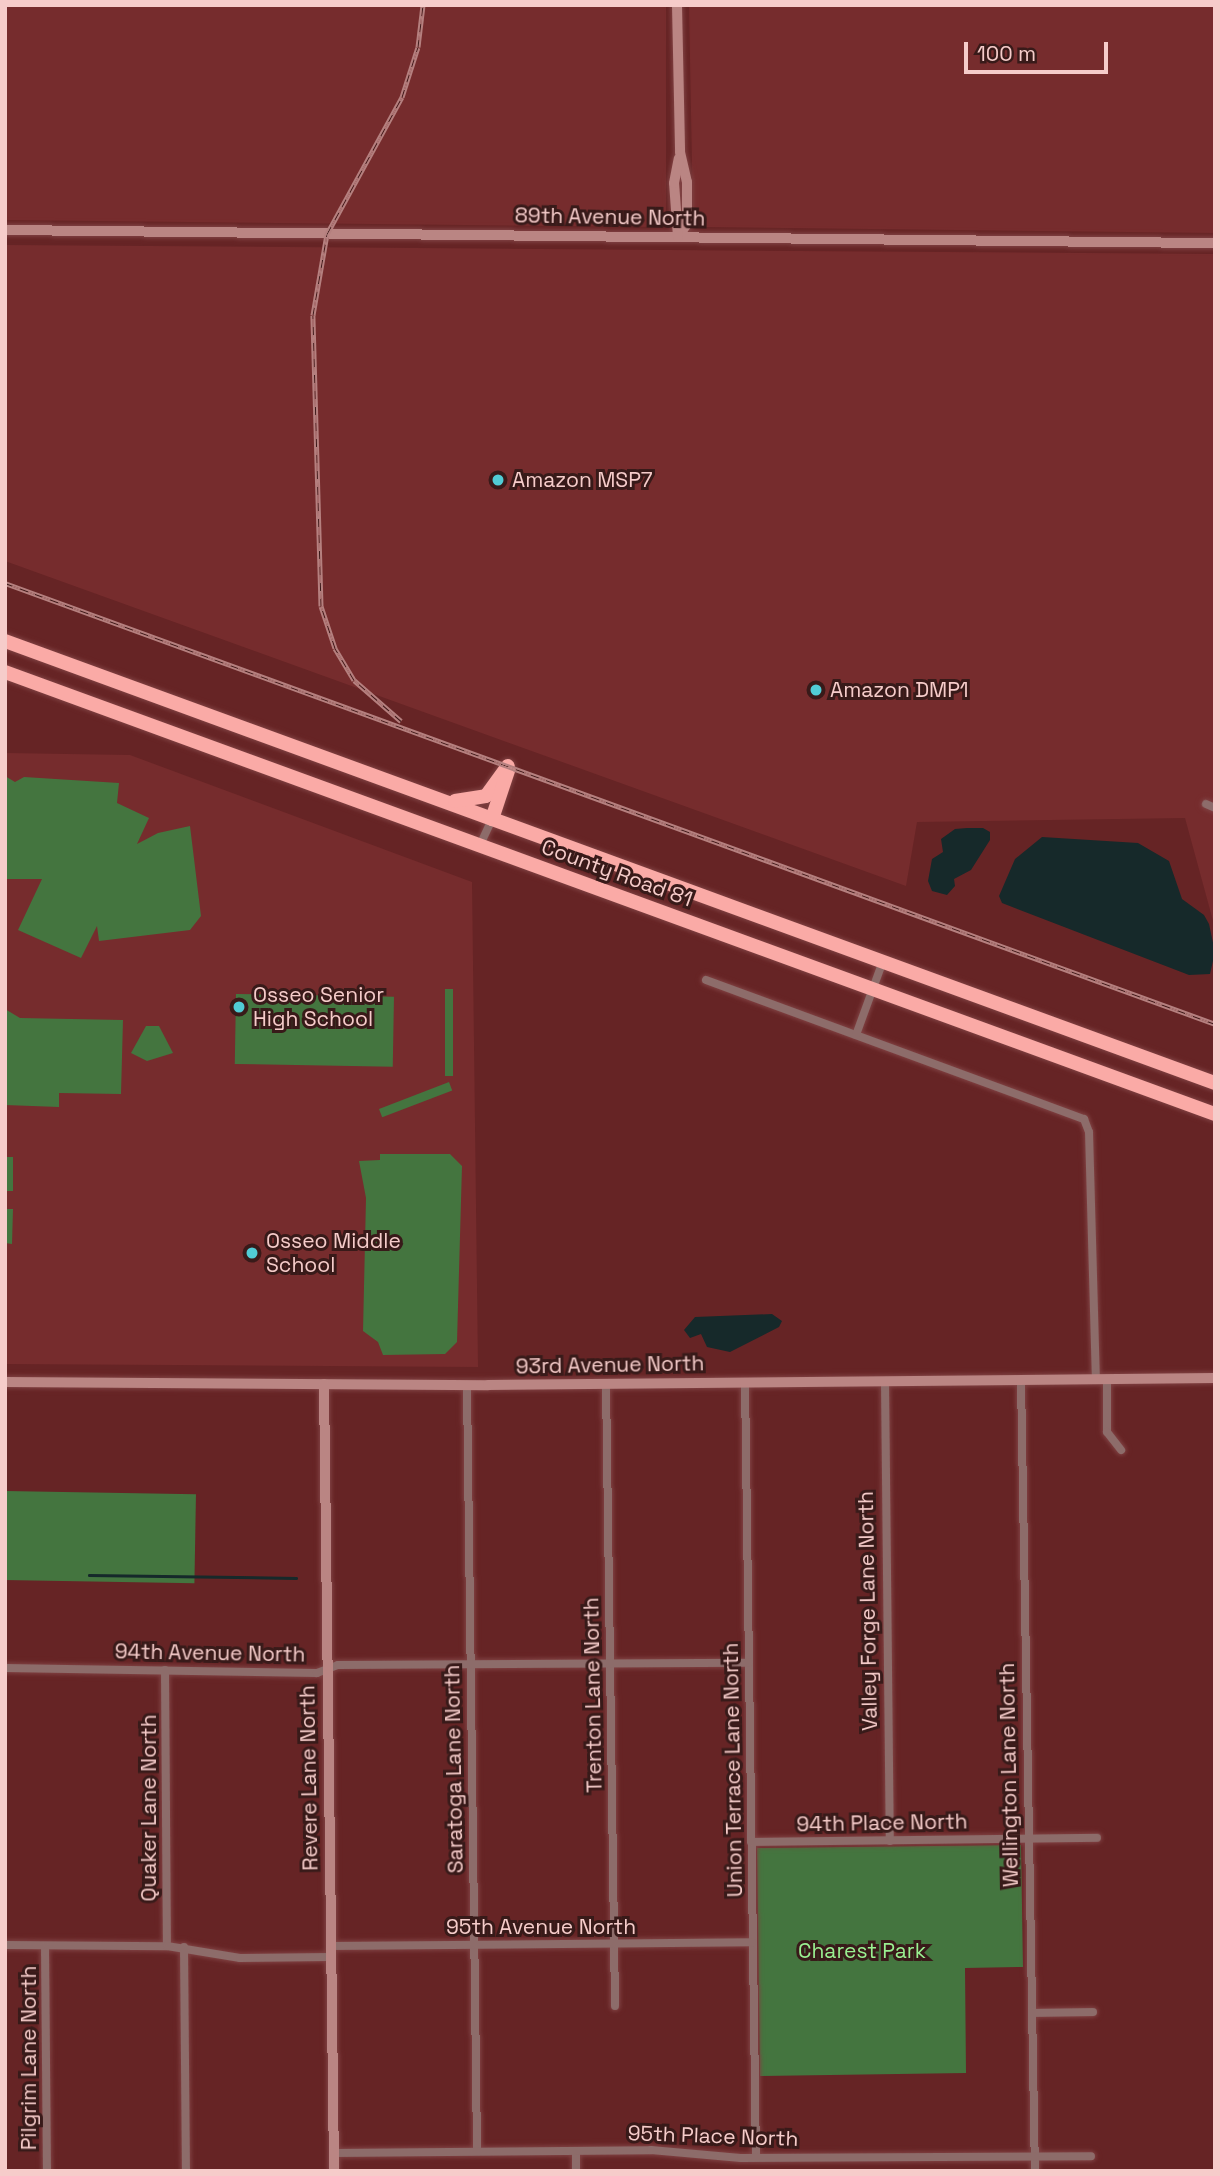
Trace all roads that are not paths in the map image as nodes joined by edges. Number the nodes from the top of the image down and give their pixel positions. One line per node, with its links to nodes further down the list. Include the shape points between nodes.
1 (677, 5): 3 (street, via 680,152 674,183)
2 (5, 230): 3 (street, 89th Avenue North)
3 (678, 237): 4 (street, 89th Avenue North)
4 (1215, 243)
5 (5, 641): 7 (highway, County Road 81)
6 (5, 672): 9 (highway, County Road 81)
7 (441, 800): 8 (highway, County Road 81); 8 (highway, via 464,802 486,796 508,766)
8 (492, 819): 9 (street); 10 (highway, County Road 81)
9 (480, 845): 12 (highway, County Road 81)
10 (883, 961): 12 (street); 14 (highway, County Road 81)
11 (706, 980): 13 (street)
12 (873, 988): 13 (street); 15 (highway, County Road 81)
13 (856, 1035): 17 (street, via 1084,1119 1089,1132)
14 (1215, 1081)
15 (1215, 1114)
16 (1215, 1378): 17 (street, 93rd Avenue North)
17 (1101, 1379): 18 (street, 93rd Avenue North); 25 (street, via 1107,1432)
18 (1021, 1380): 19 (street, 93rd Avenue North); 33 (street, Wellington Lane North)
19 (885, 1381): 21 (street, 93rd Avenue North); 34 (street, Valley Forge Lane North)
20 (5, 1382): 22 (street, 93rd Avenue North)
21 (745, 1382): 23 (street, 93rd Avenue North); 26 (street, Union Terrace Lane North)
22 (324, 1384): 24 (street, 93rd Avenue North); 30 (street, Revere Lane North)
23 (606, 1384): 24 (street, 93rd Avenue North); 28 (street, Trenton Lane North)
24 (467, 1385): 27 (street, Saratoga Lane North)
25 (1121, 1450)
26 (749, 1663): 28 (street, 94th Avenue North); 35 (street, Union Terrace Lane North)
27 (470, 1664): 28 (street, 94th Avenue North); 30 (street, 94th Avenue North); 37 (street, Saratoga Lane North)
28 (610, 1664): 38 (street, Trenton Lane North)
29 (5, 1668): 31 (street, 94th Avenue North)
30 (327, 1669): 31 (street, 94th Avenue North); 43 (street, Revere Lane North)
31 (165, 1670): 41 (street, Quaker Lane North)
32 (1097, 1838): 33 (street, 94th Place North)
33 (1027, 1839): 34 (street, 94th Place North); 46 (street, Wellington Lane North)
34 (890, 1841): 35 (street, 94th Place North)
35 (751, 1842): 36 (street, Union Terrace Lane North)
36 (752, 1942): 38 (street, 95th Avenue North); 52 (street, Union Terrace Lane North)
37 (474, 1944): 38 (street, 95th Avenue North); 43 (street, 95th Avenue North); 47 (street, Saratoga Lane North)
38 (614, 1944): 44 (street, Trenton Lane North)
39 (5, 1945): 40 (street, 95th Avenue North)
40 (45, 1946): 41 (street, 95th Avenue North); 53 (street, Pilgrim Lane North)
41 (167, 1946): 42 (street, 95th Avenue North)
42 (184, 1947): 43 (street, 95th Avenue North, via 240,1958); 54 (street)
43 (330, 1951): 49 (street, Revere Lane North)
44 (615, 2006)
45 (1093, 2012): 46 (street)
46 (1032, 2013): 50 (street, Wellington Lane North)
47 (477, 2151): 48 (street, 95th Place North); 49 (street, 95th Place North)
48 (576, 2151): 52 (street, 95th Place North); 56 (street)
49 (334, 2153): 55 (street, Revere Lane North)
50 (1034, 2155): 51 (street, 95th Place North); 52 (street, 95th Place North); 57 (street, Wellington Lane North)
51 (1091, 2156)
52 (757, 2157)
53 (47, 2171)
54 (186, 2171)
55 (334, 2171)
56 (576, 2171)
57 (1035, 2171)

